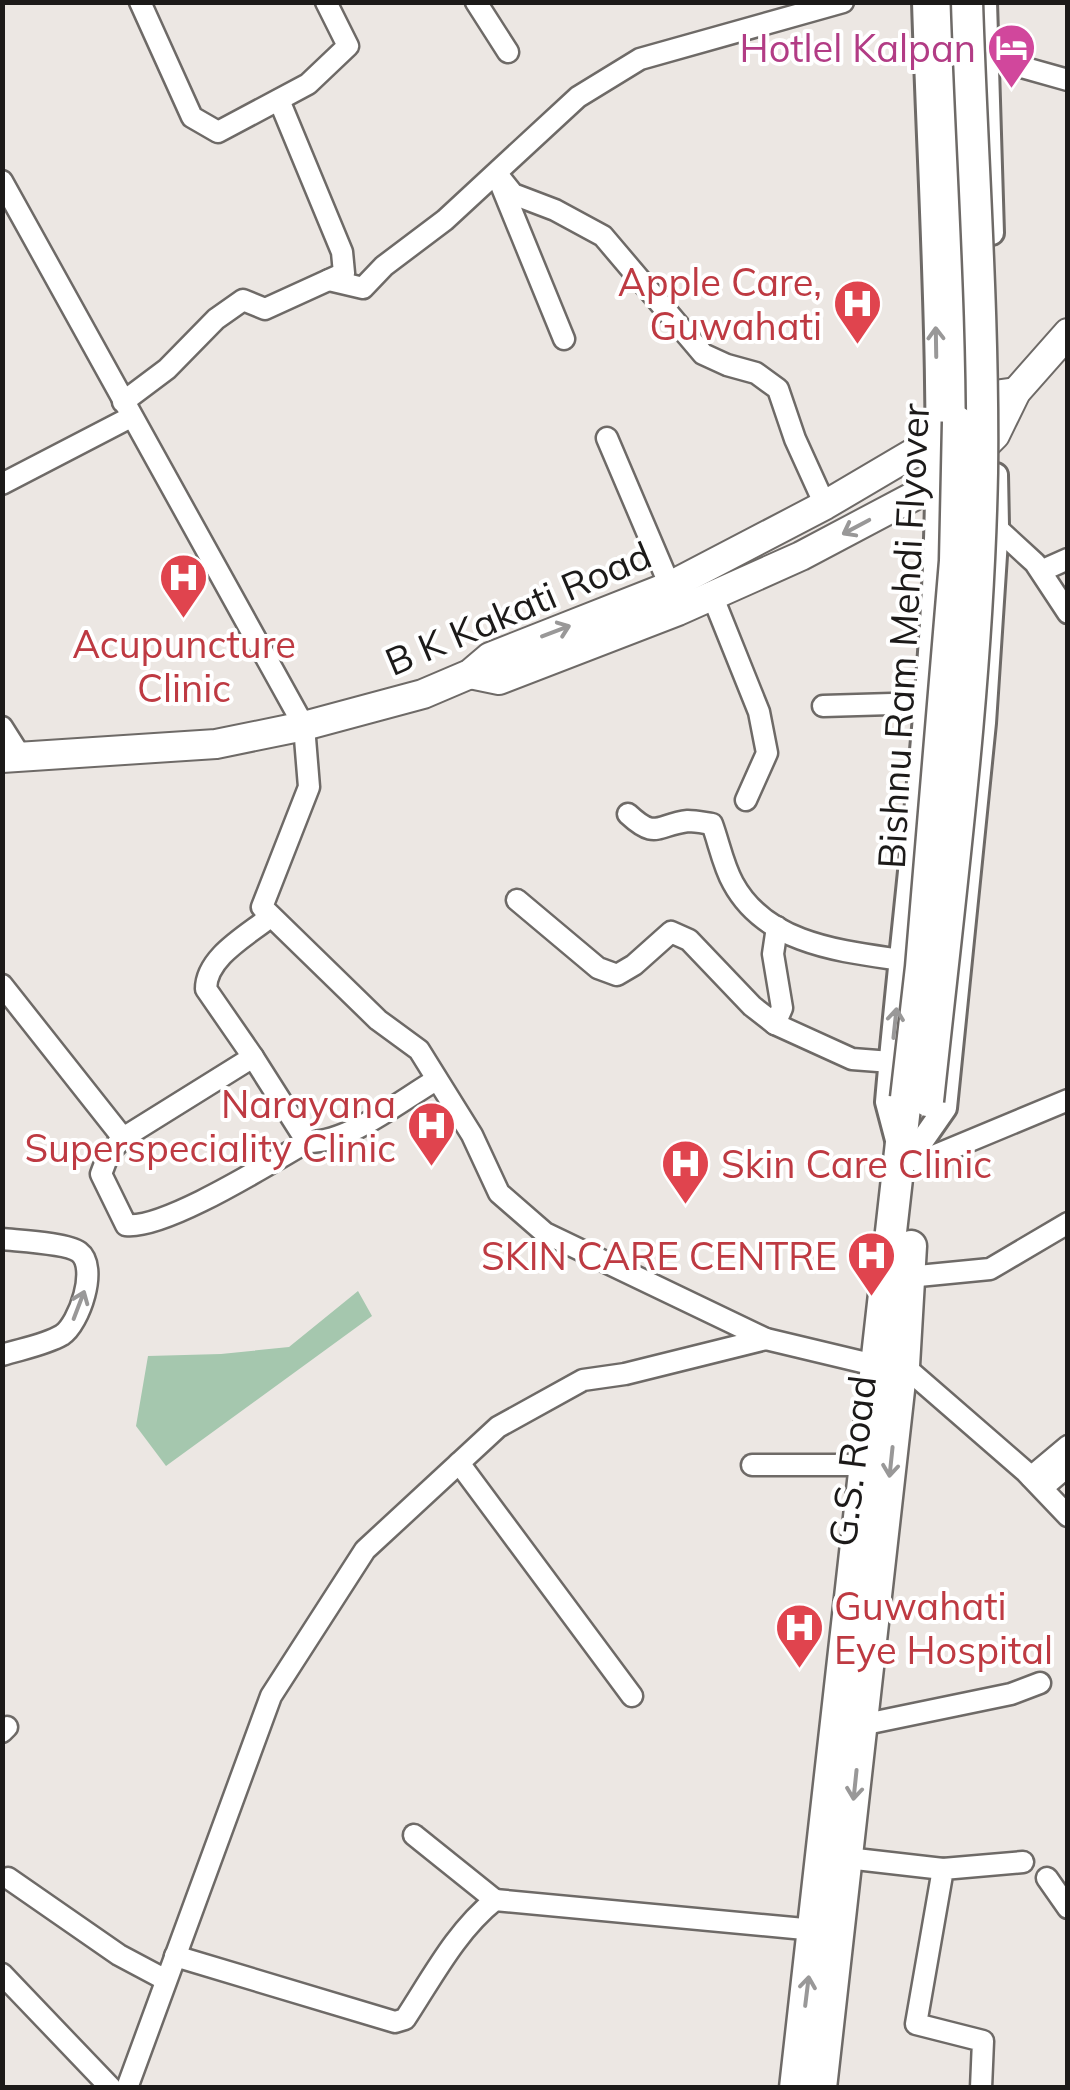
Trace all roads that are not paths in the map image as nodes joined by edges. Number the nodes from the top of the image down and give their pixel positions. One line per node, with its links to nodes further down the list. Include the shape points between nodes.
1 (140, 2): 12 (street, via 192,117 218,132)
2 (326, 2): 12 (street, via 348,46 308,84)
3 (476, 2): 9 (street)
4 (843, 2): 13 (street, via 640,59 578,98)
5 (924, 2): 22 (street, one-way to 5)
6 (943, 2): 51 (main road, Bishnu Ram Mehdi Flyover, bridge, via 958,477 921,967)
7 (968, 2): 51 (main road, Bishnu Ram Mehdi Flyover, bridge, via 982,378 980,545 967,714)
8 (985, 2): 10 (street)
9 (508, 52)
10 (986, 56): 11 (street); 18 (street)
11 (1068, 80)
12 (279, 100): 15 (street, via 342,252 344,273)
13 (497, 174): 15 (street, via 363,288); 17 (street); 25 (street, via 513,194 602,236 703,354 756,373 778,389)
14 (2, 181): 19 (street)
15 (329, 280): 19 (street, via 265,309 243,300)
16 (1068, 333): 18 (main road)
17 (564, 339)
18 (1005, 393): 20 (main road); 22 (main road, B K Kakati Road)
19 (126, 409): 23 (street); 36 (street)
20 (995, 435): 24 (main road); 26 (street)
21 (607, 438): 29 (street)
22 (936, 440): 24 (street); 25 (main road, B K Kakati Road)
23 (2, 484)
24 (935, 486): 26 (street); 30 (main road, one-way to 30); 34 (street)
25 (825, 505): 29 (main road, B K Kakati Road)
26 (996, 525): 28 (street); 33 (street)
27 (1068, 559): 28 (street)
28 (1041, 571): 31 (street)
29 (670, 586): 32 (main road, B K Kakati Road, one-way to 29, via 490,657)
30 (712, 595): 32 (main road, via 499,680); 40 (street, via 760,712 766,753)
31 (1068, 612)
32 (470, 674): 36 (main road, B K Kakati Road)
33 (986, 687): 34 (street); 38 (street)
34 (926, 705): 35 (street); 38 (street); 45 (street)
35 (823, 706)
36 (304, 726): 39 (main road, B K Kakati Road, via 216,744); 43 (street, via 309,787 262,907)
37 (2, 727): 39 (street)
38 (983, 729): 55 (street, via 945,1108)
39 (12, 757)
40 (746, 800)
41 (628, 814): 44 (street, via 644,829 712,824 733,884)
42 (517, 900): 47 (street, via 598,968 617,975 670,932 689,940)
43 (270, 917): 48 (street, via 212,964 206,978 206,989); 50 (street, via 419,1050)
44 (776, 927): 45 (street, via 807,943); 47 (street, via 782,1008)
45 (901, 960): 49 (street, one-way to 45)
46 (2, 985): 53 (street)
47 (775, 1024): 49 (street, via 852,1059)
48 (252, 1057): 53 (street); 54 (street)
49 (890, 1062): 55 (street, via 887,1102)
50 (436, 1080): 54 (street, via 344,1134); 59 (street, via 498,1193 545,1233)
51 (918, 1100): 55 (main road, Bishnu Ram Mehdi Flyover)
52 (1068, 1100): 55 (street)
53 (123, 1138): 54 (street, via 101,1174 126,1224 138,1226)
54 (307, 1142)
55 (914, 1152): 58 (main road, G.S. Road); 61 (main road, G.S. Road)
56 (1068, 1223): 58 (street, via 990,1269)
57 (2, 1239): 60 (street, one-way to 57, via 63,1334 90,1276 75,1249)
58 (908, 1277): 61 (main road, G.S. Road)
59 (766, 1339): 61 (street); 63 (street, via 582,1380 498,1427)
60 (2, 1355)
61 (892, 1366): 64 (main road, G.S. Road); 67 (street); 71 (main road, G.S. Road, one-way to 71, via 900,1381)
62 (1068, 1446): 67 (street)
63 (459, 1463): 70 (street); 81 (street, via 365,1550 272,1696)
64 (868, 1464): 65 (street); 80 (main road, G.S. Road)
65 (752, 1465)
66 (1068, 1466): 67 (street)
67 (1036, 1483): 68 (street)
68 (1068, 1516)
69 (1040, 1683): 71 (street)
70 (632, 1696)
71 (861, 1726): 73 (main road, G.S. Road, one-way to 73)
72 (414, 1836): 78 (street)
73 (846, 1858): 75 (street); 87 (main road, G.S. Road)
74 (1024, 1862): 75 (street)
75 (943, 1868): 88 (street, via 916,2024 984,2042)
76 (8, 1878): 83 (street)
77 (1047, 1878): 79 (street)
78 (494, 1900): 80 (street); 81 (street, via 400,2021)
79 (1068, 1908)
80 (815, 1930): 86 (main road, G.S. Road, one-way to 80)
81 (175, 1956): 83 (street)
82 (2, 1974): 84 (street)
83 (166, 1980): 85 (street)
84 (111, 2088)
85 (126, 2088)
86 (796, 2088)
87 (820, 2088)
88 (981, 2088)

